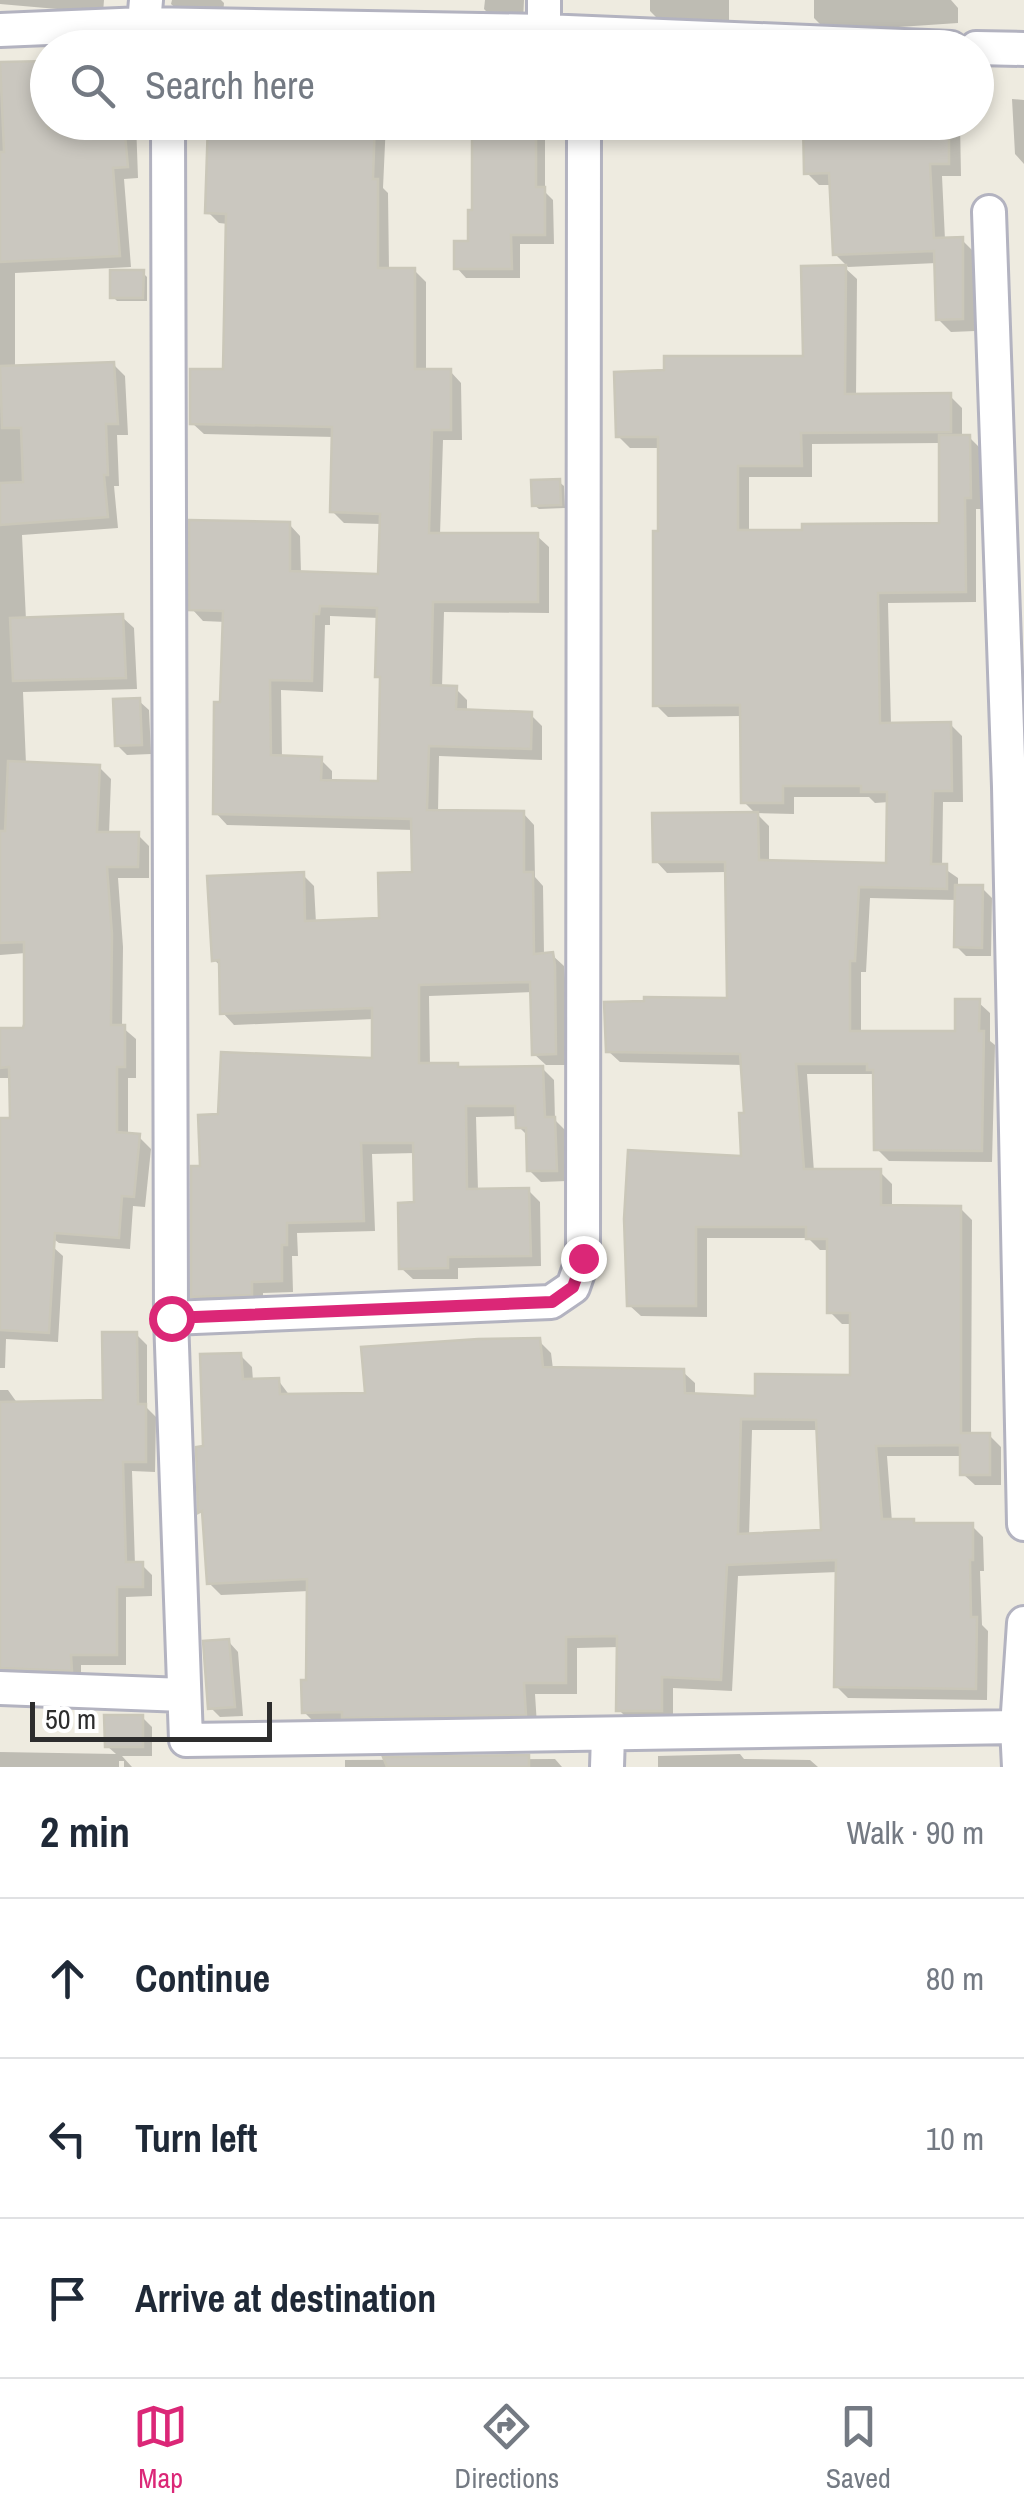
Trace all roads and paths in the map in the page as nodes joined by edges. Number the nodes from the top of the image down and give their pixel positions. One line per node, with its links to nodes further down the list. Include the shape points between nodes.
1 (544, 16): 2 (street); 4 (street)
2 (148, 24): 3 (street)
3 (0, 30)
4 (567, 30)
5 (994, 48): 6 (street)
6 (1024, 49)
7 (168, 140): 10 (street)
8 (584, 140): 10 (street, via 583,1258 573,1287 552,1302)
9 (990, 212): 11 (street)
10 (171, 1318): 14 (street)
11 (1024, 1524)
12 (1024, 1624): 15 (street)
13 (0, 1688): 14 (street)
14 (184, 1695): 17 (street)
15 (1017, 1728): 16 (street); 18 (street)
16 (608, 1751): 17 (street)
17 (186, 1753)
18 (1019, 1767)

